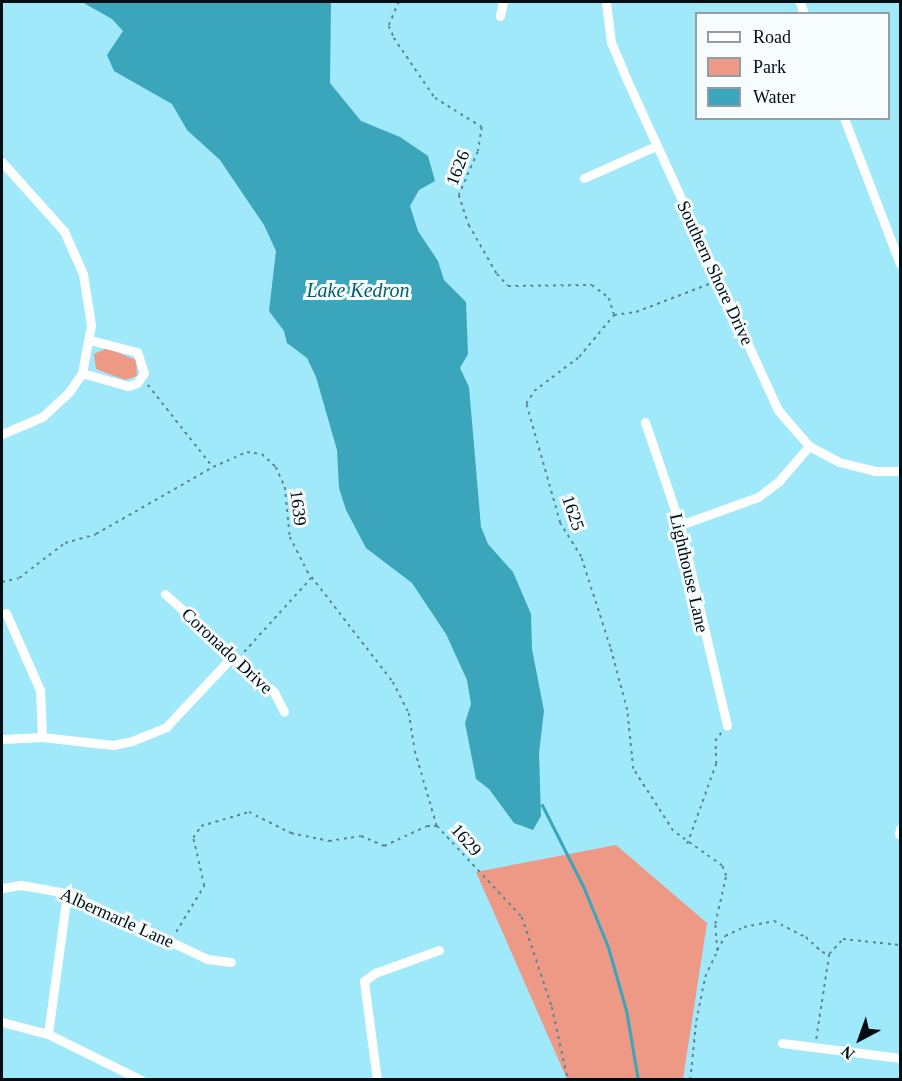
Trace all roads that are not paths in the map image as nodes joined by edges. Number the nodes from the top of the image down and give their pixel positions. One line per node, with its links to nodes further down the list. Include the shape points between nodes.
1 (503, 2): 3 (street)
2 (606, 2): 5 (street, Southern Shore Drive, via 611,42)
3 (500, 16)
4 (845, 120): 8 (street)
5 (656, 146): 7 (street); 13 (street, Southern Shore Drive, via 778,410)
6 (2, 162): 9 (street, via 53,216 75,251 90,304)
7 (584, 178)
8 (900, 264)
9 (90, 340): 10 (street); 10 (street, via 137,352 144,363 142,377 128,386)
10 (82, 373): 12 (street, via 42,417)
11 (645, 422): 15 (street, Lighthouse Lane)
12 (2, 434)
13 (809, 446): 14 (street, Southern Shore Drive, via 857,468); 15 (street, via 779,481 758,497)
14 (900, 471)
15 (680, 525): 20 (street, Lighthouse Lane)
16 (165, 594): 18 (street, Coronado Drive)
17 (6, 613): 21 (street, via 40,690)
18 (235, 658): 19 (street, Coronado Drive, via 274,692); 21 (street, via 178,716 154,734 112,744)
19 (284, 712)
20 (727, 726)
21 (42, 737): 22 (street)
22 (2, 739)
23 (2, 888): 24 (street, Albermarle Lane, via 21,885)
24 (67, 893): 26 (street, Albermarle Lane, via 207,959); 28 (street)
25 (439, 950): 32 (street, via 375,973 364,981)
26 (231, 962)
27 (2, 1022): 28 (street)
28 (48, 1034): 31 (street)
29 (782, 1043): 30 (street)
30 (900, 1058)
31 (141, 1080)
32 (377, 1080)

